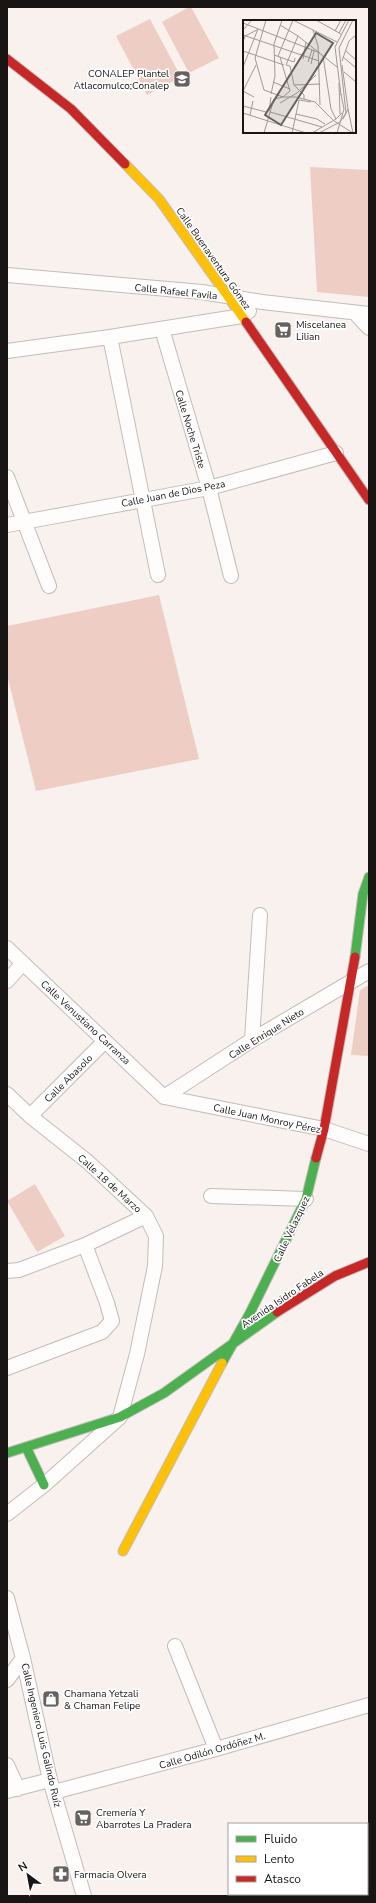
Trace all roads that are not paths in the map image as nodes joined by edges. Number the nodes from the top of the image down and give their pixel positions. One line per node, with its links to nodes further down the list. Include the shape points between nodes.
1 (7, 59): 3 (street, Calle Buenaventura Gómez, via 70,109 159,200)
2 (7, 275): 3 (street, Calle Rafael Favila, via 202,292)
3 (230, 298): 4 (street, Calle Rafael Favila); 7 (street, Calle Buenaventura Gómez)
4 (262, 302): 5 (street, Calle Rafael Favila); 7 (street)
5 (355, 313): 6 (street, Calle Rafael Favila); 8 (street)
6 (369, 314)
7 (242, 316): 9 (street); 12 (street, Calle Buenaventura Gómez)
8 (369, 328)
9 (162, 329): 10 (street); 14 (street, Calle Noche Triste)
10 (110, 337): 11 (street); 15 (street)
11 (7, 351)
12 (336, 453): 14 (street, Calle Juan de Dios Peza); 16 (street, Calle Buenaventura Gómez)
13 (7, 477): 17 (street)
14 (209, 488): 15 (street, Calle Juan de Dios Peza); 20 (street, Calle Noche Triste)
15 (144, 500): 17 (street, Calle Juan de Dios Peza); 19 (street)
16 (369, 500)
17 (23, 522): 18 (street, Calle Juan de Dios Peza); 21 (street)
18 (7, 524)
19 (158, 575)
20 (231, 576)
21 (49, 586)
22 (369, 877): 27 (street, Calle Velazquez, via 363,894)
23 (260, 915): 29 (street)
24 (7, 948): 25 (street, Calle Venustiano Carranza)
25 (23, 963): 28 (street); 30 (street, Calle Venustiano Carranza)
26 (369, 971): 27 (street, Calle Enrique Nieto)
27 (352, 980): 29 (street, Calle Enrique Nieto); 34 (street, Calle Velazquez)
28 (7, 981)
29 (252, 1040): 32 (street, Calle Enrique Nieto)
30 (105, 1041): 32 (street, Calle Venustiano Carranza); 33 (street, Calle Abasolo)
31 (7, 1094): 33 (street, Calle 18 de Marzo)
32 (164, 1097): 34 (street, Calle Juan Monroy Pérez)
33 (30, 1116): 38 (street, Calle 18 de Marzo, via 88,1162)
34 (324, 1129): 35 (street, Calle Juan Monroy Pérez); 37 (street, Calle Velazquez)
35 (369, 1144)
36 (211, 1196): 37 (street)
37 (306, 1199): 42 (street, Calle Velazquez, via 250,1314)
38 (146, 1216): 39 (street); 44 (street, Calle 18 de Marzo, via 156,1236 155,1266 137,1354)
39 (85, 1245): 41 (street, via 19,1270); 43 (street, via 112,1322 102,1332)
40 (369, 1262): 42 (street, Avenida Isidro Fabela, via 323,1283)
41 (7, 1271)
42 (231, 1346): 44 (street, Avenida Isidro Fabela, via 164,1393); 49 (street, Calle Velazquez)
43 (7, 1368)
44 (120, 1417): 45 (street, Avenida Isidro Fabela); 47 (street)
45 (26, 1447): 46 (street, Avenida Isidro Fabela); 47 (street)
46 (7, 1453)
47 (44, 1485): 48 (street)
48 (7, 1514)
49 (123, 1551)
50 (7, 1598): 52 (street, Calle Ingeniero Luis Galindo Ruíz)
51 (175, 1646): 55 (street)
52 (23, 1658): 53 (street); 57 (street, Calle Ingeniero Luis Galindo Ruíz)
53 (7, 1680)
54 (369, 1705): 55 (street, Calle Odilón Ordóñez M.)
55 (216, 1749): 57 (street, Calle Odilón Ordóñez M.)
56 (7, 1765): 58 (street)
57 (52, 1786): 58 (street, Calle Odilón Ordóñez M.); 59 (street, Calle Ingeniero Luis Galindo Ruíz)
58 (12, 1790)
59 (84, 1896)

